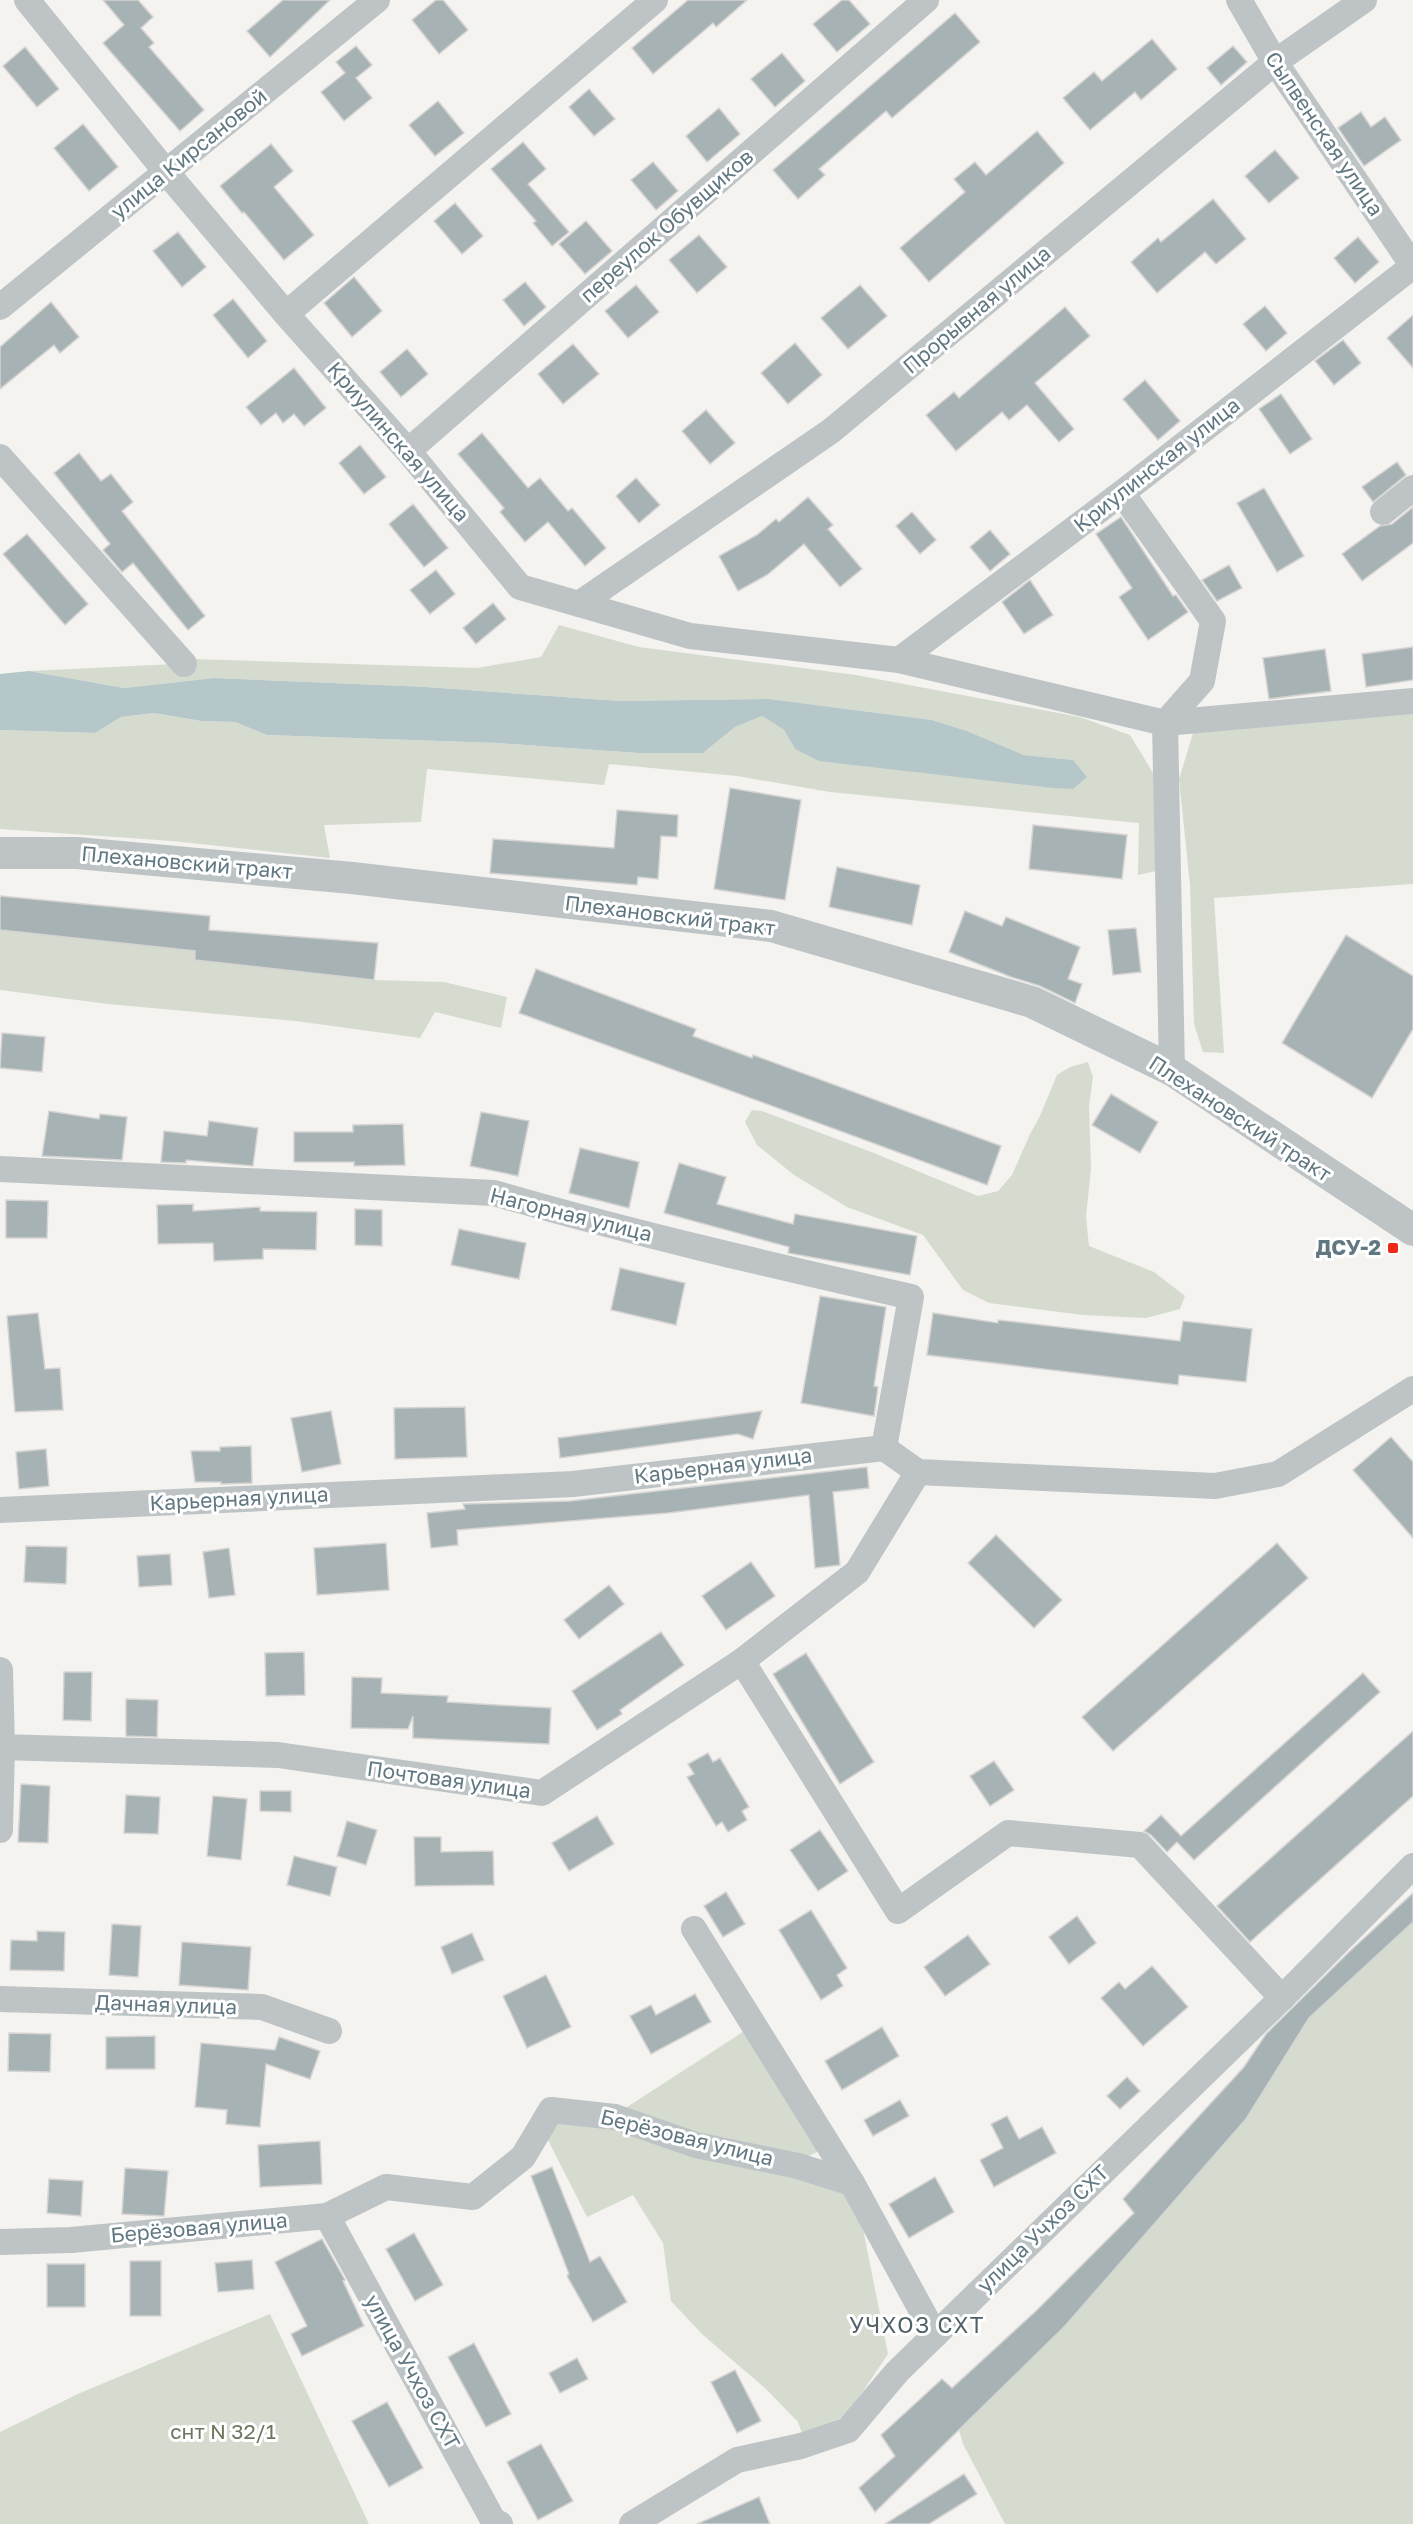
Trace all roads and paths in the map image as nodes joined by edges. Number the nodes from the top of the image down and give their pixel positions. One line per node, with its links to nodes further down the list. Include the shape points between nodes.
1 (27, 0): 8 (street, Криулинская улица)
2 (377, 0): 8 (street, улица Кирсановой)
3 (655, 0): 11 (street)
4 (926, 0): 12 (street, переулок Обувщиков)
5 (1239, 0): 7 (street, Сылвенская улица)
6 (1364, 0): 7 (street, Прорывная улица)
7 (1275, 62): 9 (street, Сылвенская улица); 17 (street, Прорывная улица, via 831,431)
8 (167, 173): 10 (street, улица Кирсановой); 11 (street, Криулинская улица)
9 (1413, 266): 15 (street, Криулинская улица)
10 (0, 307)
11 (286, 314): 12 (street, Криулинская улица)
12 (408, 451): 17 (street, Криулинская улица, via 520,587)
13 (0, 457): 19 (street)
14 (1413, 488): 16 (street)
15 (1122, 493): 18 (street, Криулинская улица); 21 (street, via 1213,621 1202,681)
16 (1383, 512)
17 (579, 604): 18 (street, Криулинская улица, via 690,636)
18 (898, 660): 21 (street, Криулинская улица)
19 (184, 664)
20 (1413, 701): 21 (street, Криулинская улица)
21 (1165, 723): 23 (street)
22 (0, 853): 23 (street, Плехановский тракт, via 77,853 352,878 771,926 1032,1002)
23 (1172, 1070): 25 (street, Плехановский тракт)
24 (0, 1169): 27 (street, Нагорная улица, via 494,1193 722,1253 911,1297)
25 (1413, 1230)
26 (1413, 1389): 28 (street, via 1278,1474 1215,1486)
27 (884, 1448): 28 (street); 29 (street, Карьерная улица, via 573,1484)
28 (918, 1473): 30 (street, Почтовая улица, via 857,1572)
29 (0, 1510)
30 (742, 1661): 32 (street, Почтовая улица, via 542,1793 278,1755); 36 (street, via 898,1911 1008,1833 1140,1845)
31 (0, 1670): 32 (street)
32 (1, 1747): 33 (street)
33 (0, 1830)
34 (1413, 1866): 36 (street, улица Учхоз СХТ)
35 (694, 1929): 39 (street)
36 (1282, 1998): 42 (street, улица Учхоз СХТ)
37 (0, 1999): 38 (street, Дачная улица, via 262,2007)
38 (329, 2031)
39 (852, 2183): 40 (street, Берёзовая улица, via 798,2166 696,2145 615,2117 551,2110 523,2157 473,2197 386,2187); 42 (street)
40 (327, 2217): 41 (street, Берёзовая улица, via 71,2240); 43 (street, улица Учхоз СХТ, via 493,2520)
41 (0, 2241)
42 (935, 2335): 44 (street, улица Учхоз СХТ, via 897,2372 848,2430 801,2446 737,2460)
43 (500, 2524)
44 (632, 2524)

